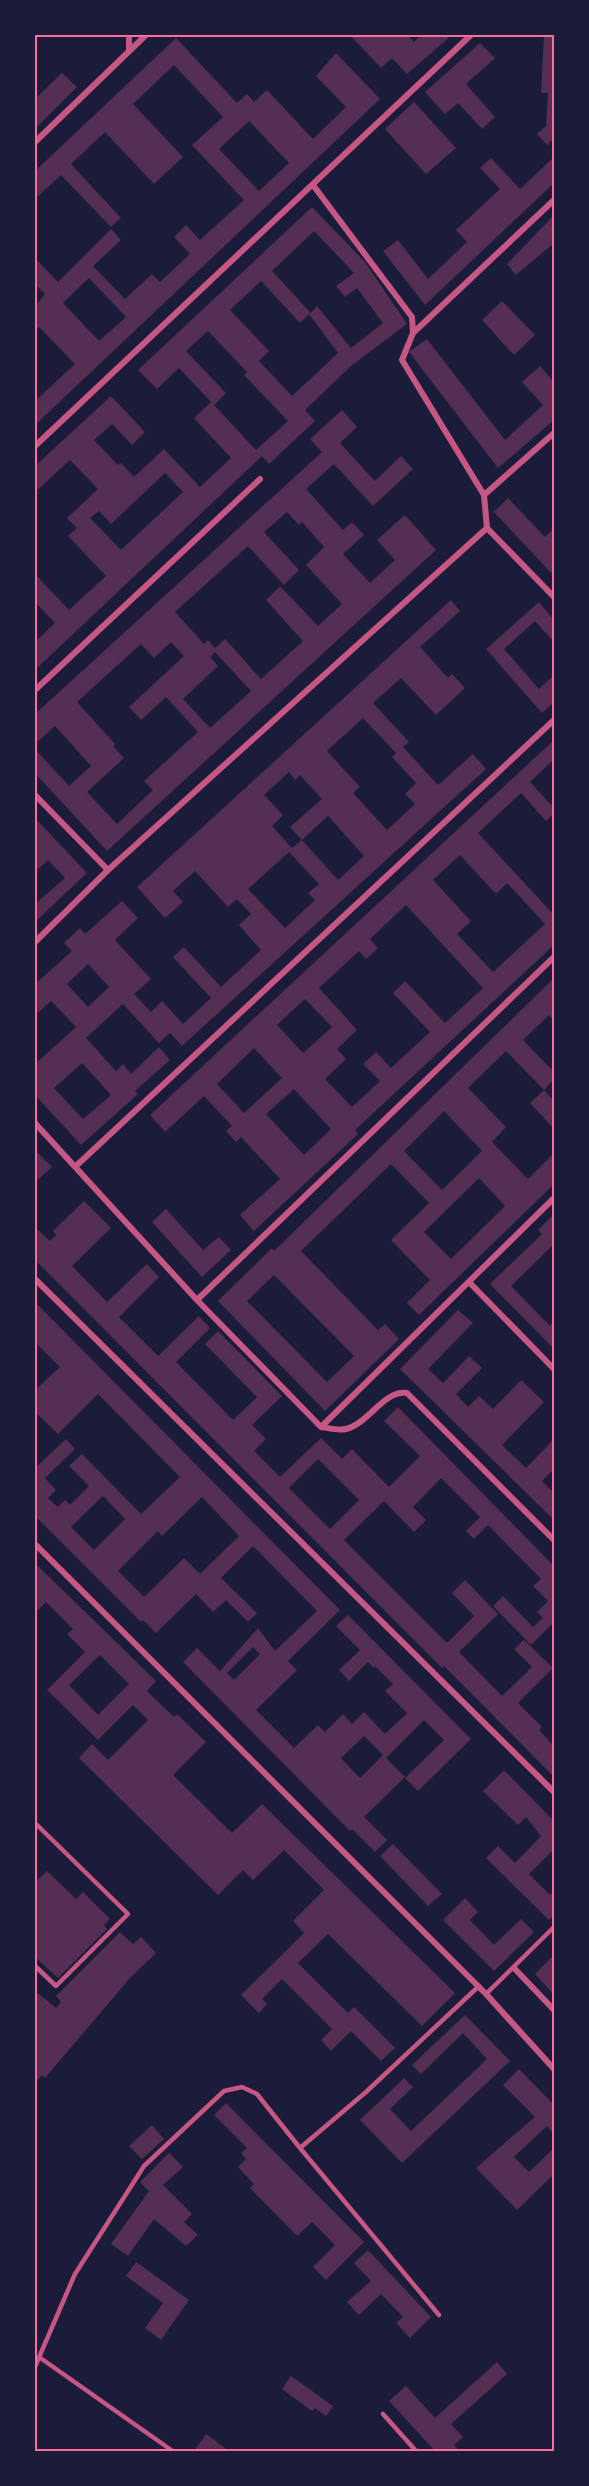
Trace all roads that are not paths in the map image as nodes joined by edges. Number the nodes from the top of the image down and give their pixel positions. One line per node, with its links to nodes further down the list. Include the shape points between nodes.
1 (129, 34): 4 (street)
2 (147, 34): 4 (street)
3 (472, 34): 6 (street)
4 (129, 51): 5 (street)
5 (34, 143)
6 (313, 185): 8 (street, via 412,317); 10 (street)
7 (555, 200): 8 (street)
8 (413, 333): 12 (street, via 402,360)
9 (555, 433): 12 (street)
10 (34, 447)
11 (260, 479): 15 (street)
12 (484, 495): 13 (street)
13 (487, 528): 14 (street); 18 (street)
14 (555, 597)
15 (34, 691)
16 (555, 720): 22 (street)
17 (34, 794): 18 (street)
18 (108, 870): 19 (street)
19 (34, 943)
20 (555, 957): 26 (street)
21 (34, 1122): 22 (street)
22 (76, 1166): 26 (street)
23 (555, 1198): 25 (street)
24 (34, 1278): 31 (street)
25 (470, 1283): 27 (street); 28 (street)
26 (197, 1300): 28 (street)
27 (555, 1369)
28 (321, 1427): 29 (street, via 345,1430 365,1419 392,1394 407,1394)
29 (555, 1540)
30 (34, 1543): 36 (street)
31 (555, 1792)
32 (34, 1822): 34 (lane, via 128,1914 56,1986)
33 (555, 1928): 35 (lane)
34 (34, 1965)
35 (514, 1968): 37 (lane); 38 (street)
36 (479, 1986): 37 (street); 40 (lane)
37 (486, 1994): 39 (street)
38 (555, 2010)
39 (555, 2069)
40 (300, 2148): 41 (lane); 42 (lane, via 258,2094 242,2088 224,2091 144,2166 75,2274)
41 (440, 2315)
42 (39, 2357): 43 (lane); 45 (lane)
43 (34, 2369)
44 (383, 2414): 46 (lane)
45 (174, 2451)
46 (417, 2451)

